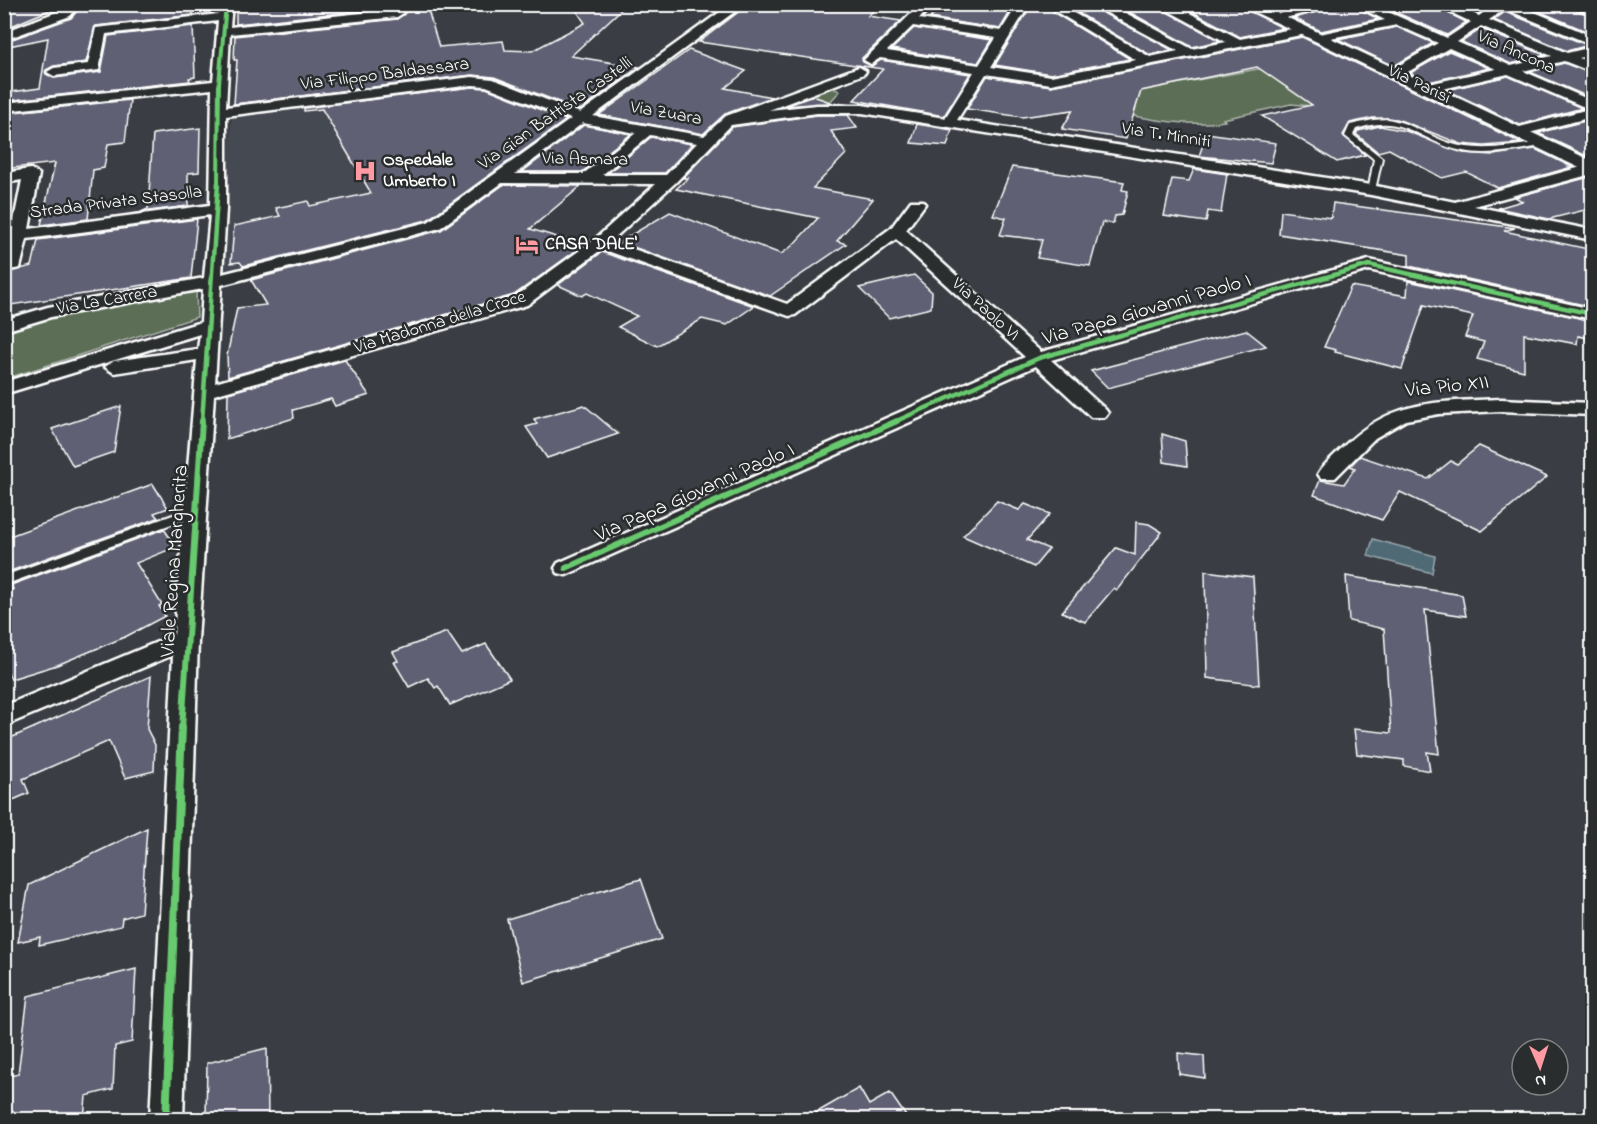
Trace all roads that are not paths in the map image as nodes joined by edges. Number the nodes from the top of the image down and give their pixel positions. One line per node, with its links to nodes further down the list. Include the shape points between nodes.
1 (13, 4): 17 (street)
2 (75, 4): 27 (street, via 66,13)
3 (234, 4): 19 (street)
4 (342, 4): 21 (street)
5 (395, 4): 21 (street, via 397,13)
6 (740, 4): 50 (street, Via Gian Battista Castelli)
7 (928, 4): 24 (street, Via Madonna della Croce)
8 (1024, 4): 26 (street)
9 (1097, 4): 33 (street); 36 (street, via 1061,11)
10 (1162, 4): 30 (street)
11 (1245, 4): 20 (street, Via Parisi)
12 (1336, 4): 20 (street)
13 (1359, 4): 22 (street, Via Ancona)
14 (1439, 4): 23 (street)
15 (1504, 4): 23 (street); 29 (street)
16 (1577, 4): 18 (street)
17 (4, 8)
18 (1593, 10)
19 (226, 14): 21 (street); 41 (street, via 100,31 94,67); 43 (street, Viale Regina Margherita)
20 (1273, 17): 25 (street, Via Parisi)
21 (344, 18)
22 (1398, 21): 28 (street); 31 (street, Via Ancona)
23 (1480, 21): 31 (street); 35 (street)
24 (912, 22): 26 (street); 34 (street, Via Madonna della Croce)
25 (1302, 31): 28 (street, Via Parisi); 30 (street)
26 (1004, 35): 38 (street)
27 (4, 36)
28 (1319, 38): 42 (street, Via Parisi)
29 (1593, 40)
30 (1237, 43): 33 (street)
31 (1448, 43): 39 (street, Via Ancona); 42 (street)
32 (1593, 51): 35 (street)
33 (1189, 52): 36 (street)
34 (878, 54): 38 (street); 40 (street, Via Madonna della Croce)
35 (1567, 57): 37 (street); 39 (street)
36 (1146, 60): 38 (street, via 1051,80)
37 (1593, 68)
38 (984, 69): 52 (street)
39 (1509, 70): 44 (street); 46 (street, Via Ancona)
40 (860, 71): 45 (street, Via Madonna della Croce); 51 (street, Via Madonna della Croce)
41 (54, 72)
42 (1396, 73): 44 (street, Via Parisi)
43 (219, 84): 47 (street); 48 (street, Viale Regina Margherita)
44 (1425, 88): 54 (street, Via Parisi)
45 (839, 99): 51 (street, Via T. Minniti); 52 (street, Via T. Minniti, via 862,109)
46 (1593, 106)
47 (4, 107)
48 (221, 112): 50 (street, Via Filippo Baldassara, via 472,81 488,82); 65 (street, Viale Regina Margherita)
49 (1593, 113): 54 (street)
50 (583, 119): 53 (street, Via Zuara); 59 (street, Via Gian Battista Castelli)
51 (731, 119): 55 (street, Via Madonna della Croce)
52 (949, 122): 62 (street, Via T. Minniti)
53 (648, 130): 55 (street, Via Zuara); 60 (street)
54 (1517, 132): 56 (street, Via Parisi)
55 (708, 141): 61 (street, Via Madonna della Croce)
56 (1542, 144): 57 (street, Via Parisi); 62 (lane, via 1495,152 1461,149 1400,123 1366,123 1353,127 1349,136 1378,158)
57 (1593, 169): 64 (street)
58 (4, 178): 67 (street, Strada Privata Stasolla, via 31,174)
59 (500, 178): 60 (street, Via Asmara); 71 (street, Via Gian Battista Castelli, via 434,225)
60 (587, 180): 61 (street, Via Asmara)
61 (670, 180): 69 (street, Via Madonna della Croce)
62 (1371, 190): 64 (street, Via T. Minniti)
63 (917, 204): 66 (street)
64 (1455, 207): 68 (street, Via T. Minniti)
65 (218, 209): 67 (street, Strada Privata Stasolla); 71 (street, Viale Regina Margherita)
66 (897, 231): 69 (street, via 789,311); 76 (street, Via Paolo VI)
67 (20, 235): 70 (street, Strada Privata Stasolla, via 14,264)
68 (1593, 235)
69 (600, 243): 79 (street, Via Madonna della Croce, via 521,302)
70 (4, 266)
71 (211, 282): 73 (street, Via La Carrera, via 48,312); 74 (street, Viale Regina Margherita)
72 (1593, 314): 76 (street, Via Papa Giovanni Paolo I, via 1369,265)
73 (4, 326)
74 (208, 326): 75 (street, Viale Regina Margherita); 77 (street)
75 (206, 353): 77 (street); 79 (street, Viale Regina Margherita)
76 (1038, 358): 81 (street, Via Paolo VI); 84 (street, Via Papa Giovanni Paolo I)
77 (35, 378): 78 (street)
78 (4, 388)
79 (203, 392): 83 (street, Viale Regina Margherita)
80 (1593, 409): 82 (street, Via Pio XII, via 1501,405 1439,408 1400,415 1368,434)
81 (1098, 413)
82 (1328, 474)
83 (195, 511): 85 (lane); 86 (street, Viale Regina Margherita)
84 (566, 568)
85 (4, 581)
86 (186, 640): 87 (street); 88 (street, Viale Regina Margherita)
87 (4, 717)
88 (166, 1119)

